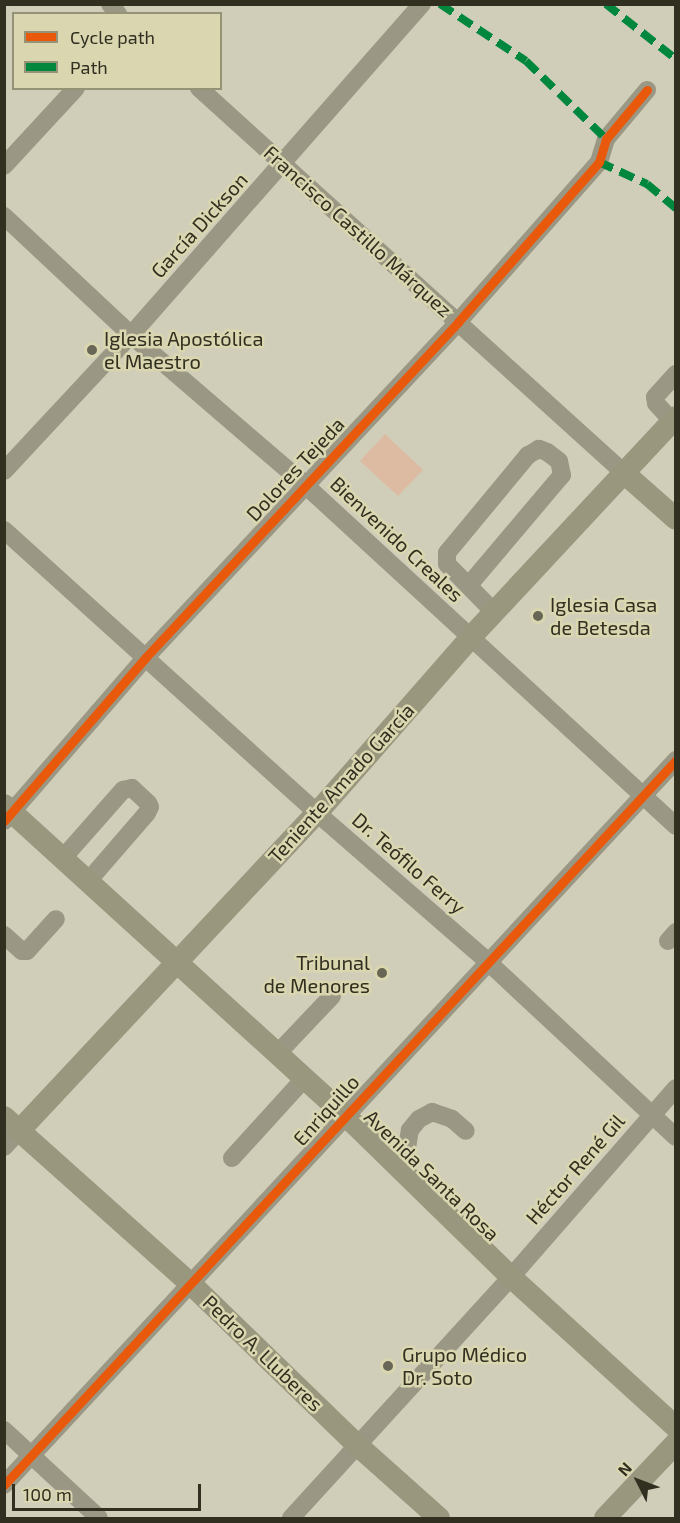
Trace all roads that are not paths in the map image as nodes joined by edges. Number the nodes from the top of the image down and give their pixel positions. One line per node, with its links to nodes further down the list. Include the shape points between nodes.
1 (422, 4): 5 (street, García Dickson)
2 (74, 90): 6 (street)
3 (201, 90): 5 (street, Francisco Castillo Márquez)
4 (646, 90): 8 (street, Dolores Tejeda, via 606,139 599,162)
5 (283, 163): 8 (street, Francisco Castillo Márquez); 9 (street, García Dickson)
6 (4, 166)
7 (4, 216): 9 (street, Bienvenido Creales)
8 (458, 322): 13 (street, Francisco Castillo Márquez); 14 (street, Dolores Tejeda)
9 (131, 335): 12 (street, García Dickson); 14 (street, Bienvenido Creales)
10 (675, 374): 11 (street, via 655,397 656,404)
11 (674, 419): 13 (main road, Teniente Amado García)
12 (4, 471)
13 (624, 473): 15 (main road, Francisco Castillo Márquez); 18 (main road, Teniente Amado García)
14 (304, 484): 19 (street, Bienvenido Creales); 20 (street, Dolores Tejeda)
15 (675, 519)
16 (4, 530): 20 (street, Dr. Teófilo Ferry)
17 (469, 585): 17 (street, via 562,475 559,461 547,452 539,449 528,454 447,553 447,564); 18 (street)
18 (494, 612): 19 (main road, Teniente Amado García)
19 (470, 638): 22 (street, Bienvenido Creales); 24 (main road, Teniente Amado García)
20 (146, 657): 23 (street, Dolores Tejeda); 24 (street, Dr. Teófilo Ferry)
21 (675, 760): 22 (street, Enriquillo)
22 (642, 796): 25 (street, Bienvenido Creales); 30 (street, Enriquillo)
23 (7, 813): 26 (main road, Avenida Santa Rosa)
24 (317, 813): 30 (street, Dr. Teófilo Ferry); 31 (main road, Teniente Amado García)
25 (675, 826)
26 (63, 858): 27 (main road, Avenida Santa Rosa); 27 (street, via 123,790 132,788 148,802 147,813)
27 (88, 881): 31 (main road, Avenida Santa Rosa)
28 (56, 919): 29 (street, via 27,951)
29 (4, 935)
30 (487, 961): 36 (street, Enriquillo); 37 (street, Dr. Teófilo Ferry)
31 (175, 962): 33 (main road, Avenida Santa Rosa); 39 (main road, Teniente Amado García)
32 (332, 996): 33 (street)
33 (277, 1054): 34 (main road, Avenida Santa Rosa)
34 (304, 1079): 36 (main road, Avenida Santa Rosa); 41 (street)
35 (675, 1088): 37 (street, Héctor René Gil)
36 (345, 1115): 42 (main road, Avenida Santa Rosa); 44 (street, Enriquillo)
37 (651, 1115): 40 (street, Dr. Teófilo Ferry); 43 (street, Héctor René Gil)
38 (466, 1131): 42 (street, via 452,1119 432,1112 410,1130 407,1148)
39 (9, 1132): 44 (main road, Pedro A. Lluberes)
40 (675, 1137)
41 (232, 1158)
42 (396, 1165): 43 (main road, Avenida Santa Rosa)
43 (512, 1277): 45 (main road, Avenida Santa Rosa); 48 (street, Héctor René Gil)
44 (192, 1285): 48 (main road, Pedro A. Lluberes); 49 (street, Enriquillo)
45 (675, 1427)
46 (4, 1430): 49 (street)
47 (675, 1443): 54 (main road)
48 (356, 1444): 52 (street, Héctor René Gil); 53 (main road, Pedro A. Lluberes)
49 (32, 1455): 50 (street, Enriquillo); 51 (street)
50 (4, 1485)
51 (99, 1518)
52 (291, 1518)
53 (439, 1518)
54 (605, 1518)

